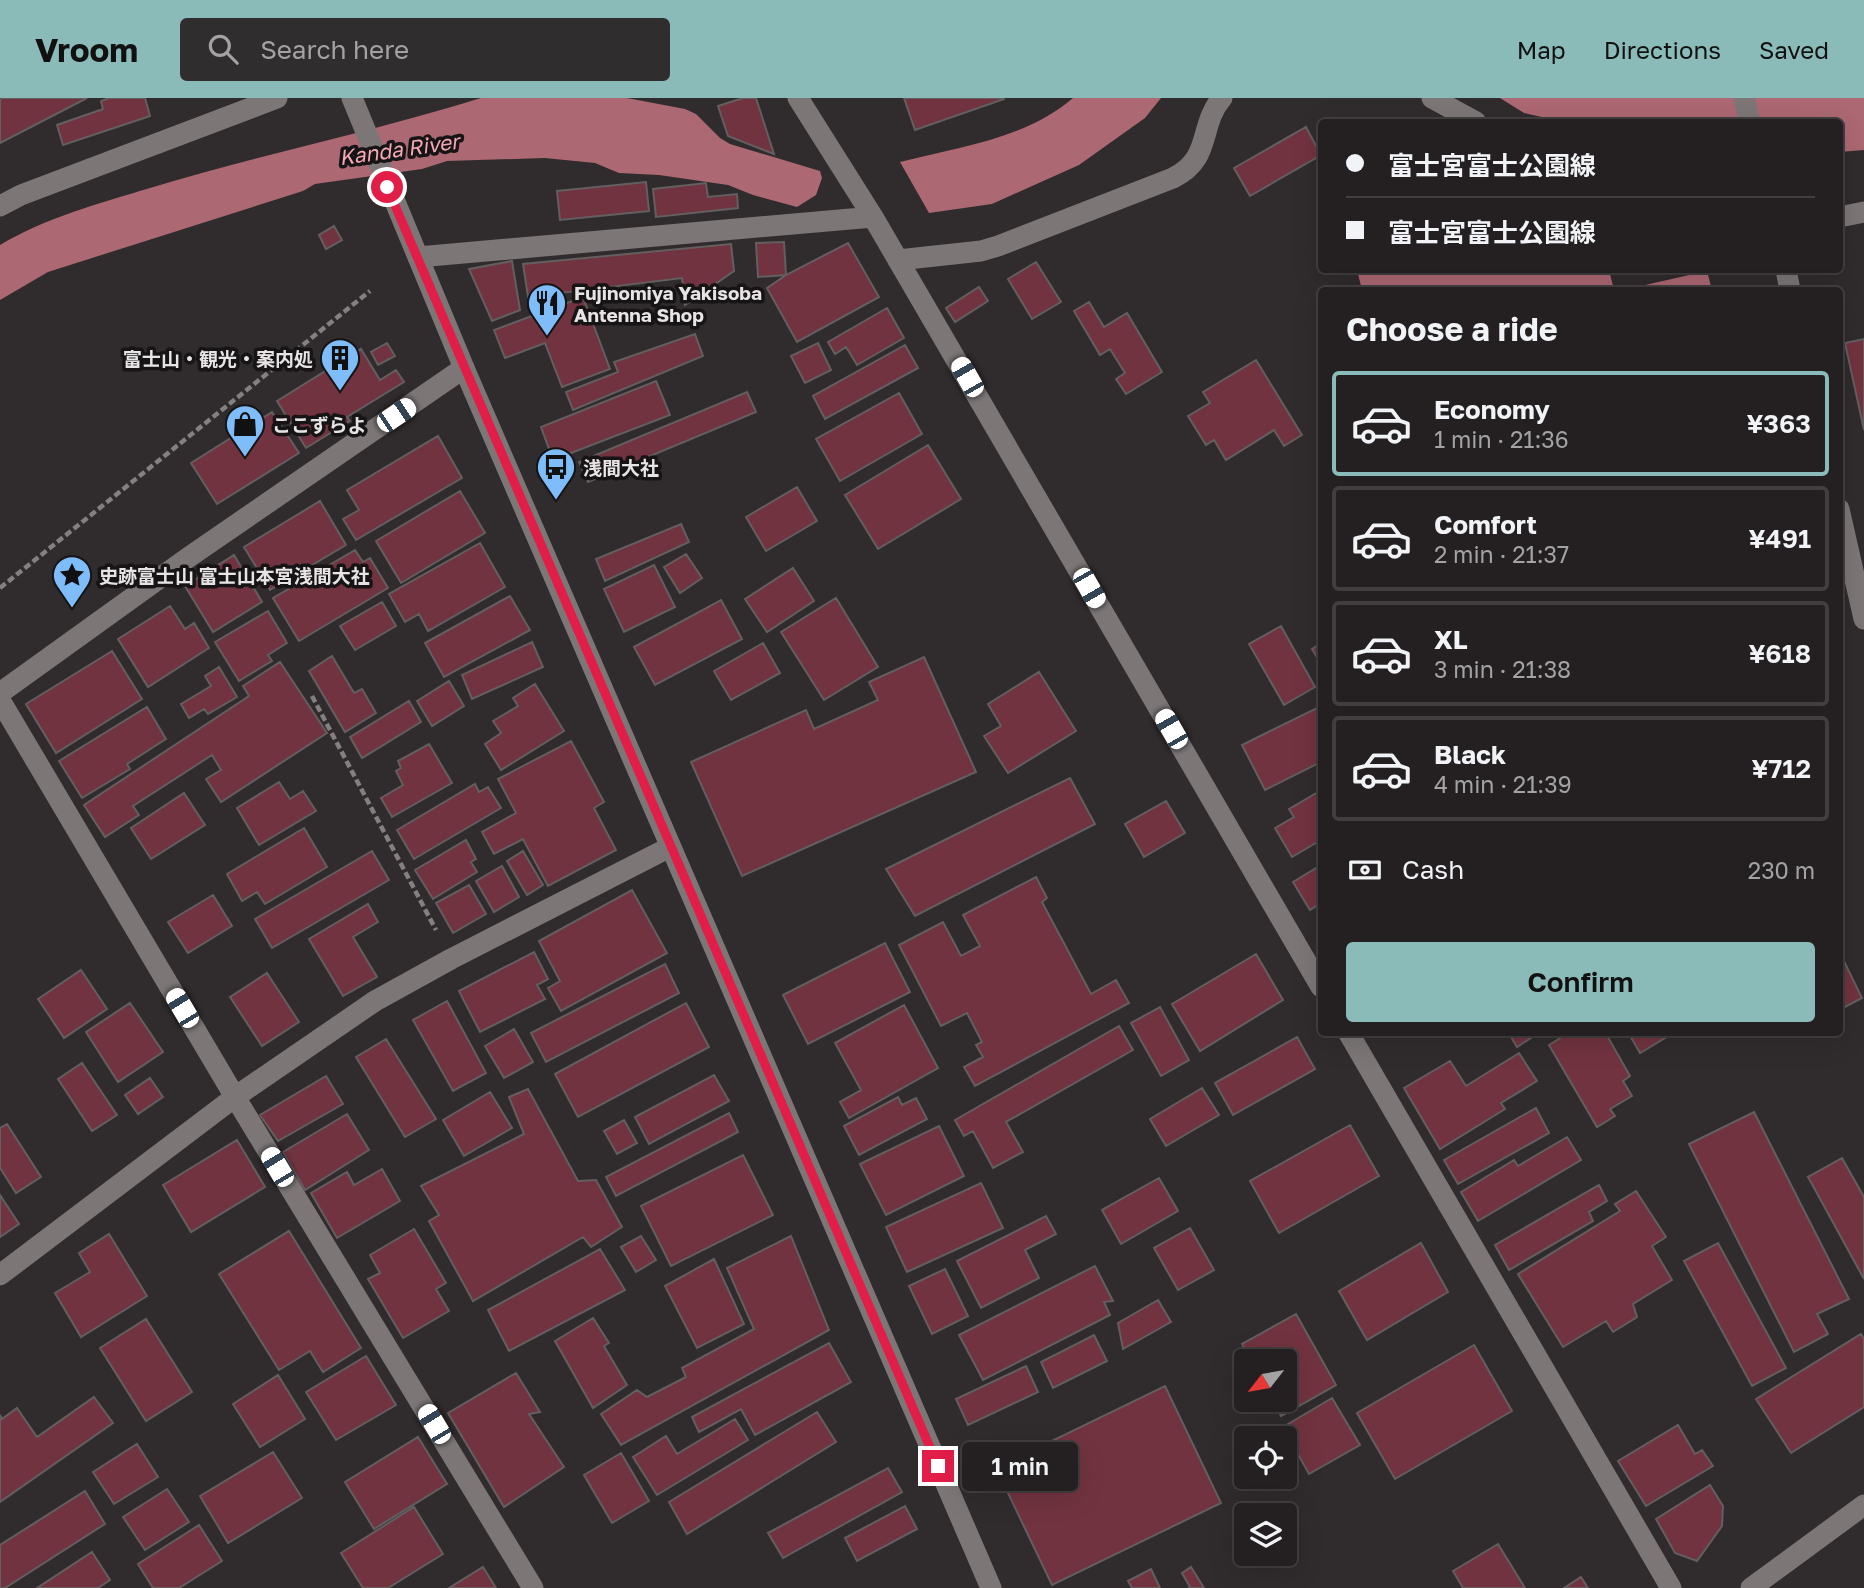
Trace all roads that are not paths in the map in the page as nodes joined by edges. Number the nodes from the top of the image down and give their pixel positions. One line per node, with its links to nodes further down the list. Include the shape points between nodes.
1 (277, 98): 9 (street)
2 (352, 98): 13 (street)
3 (798, 98): 12 (street)
4 (1222, 98): 14 (street, via 1210,117 1196,160 1173,178 999,246)
5 (1432, 98): 7 (street)
6 (1744, 98): 8 (street)
7 (1470, 119)
8 (1749, 119)
9 (0, 206)
10 (1864, 212): 11 (street)
11 (1843, 216)
12 (873, 217): 13 (street); 14 (street)
13 (418, 257): 15 (street)
14 (898, 260): 21 (street)
15 (464, 368): 18 (street); 20 (street)
16 (1843, 527): 17 (street)
17 (1864, 619)
18 (0, 692)
19 (0, 700): 23 (street)
20 (670, 847): 23 (street, via 375,1001); 27 (street)
21 (1318, 982)
22 (1350, 1036): 28 (street)
23 (235, 1097): 24 (street); 26 (street)
24 (0, 1275)
25 (1864, 1505): 29 (street)
26 (533, 1588)
27 (991, 1588)
28 (1671, 1588)
29 (1751, 1588)

